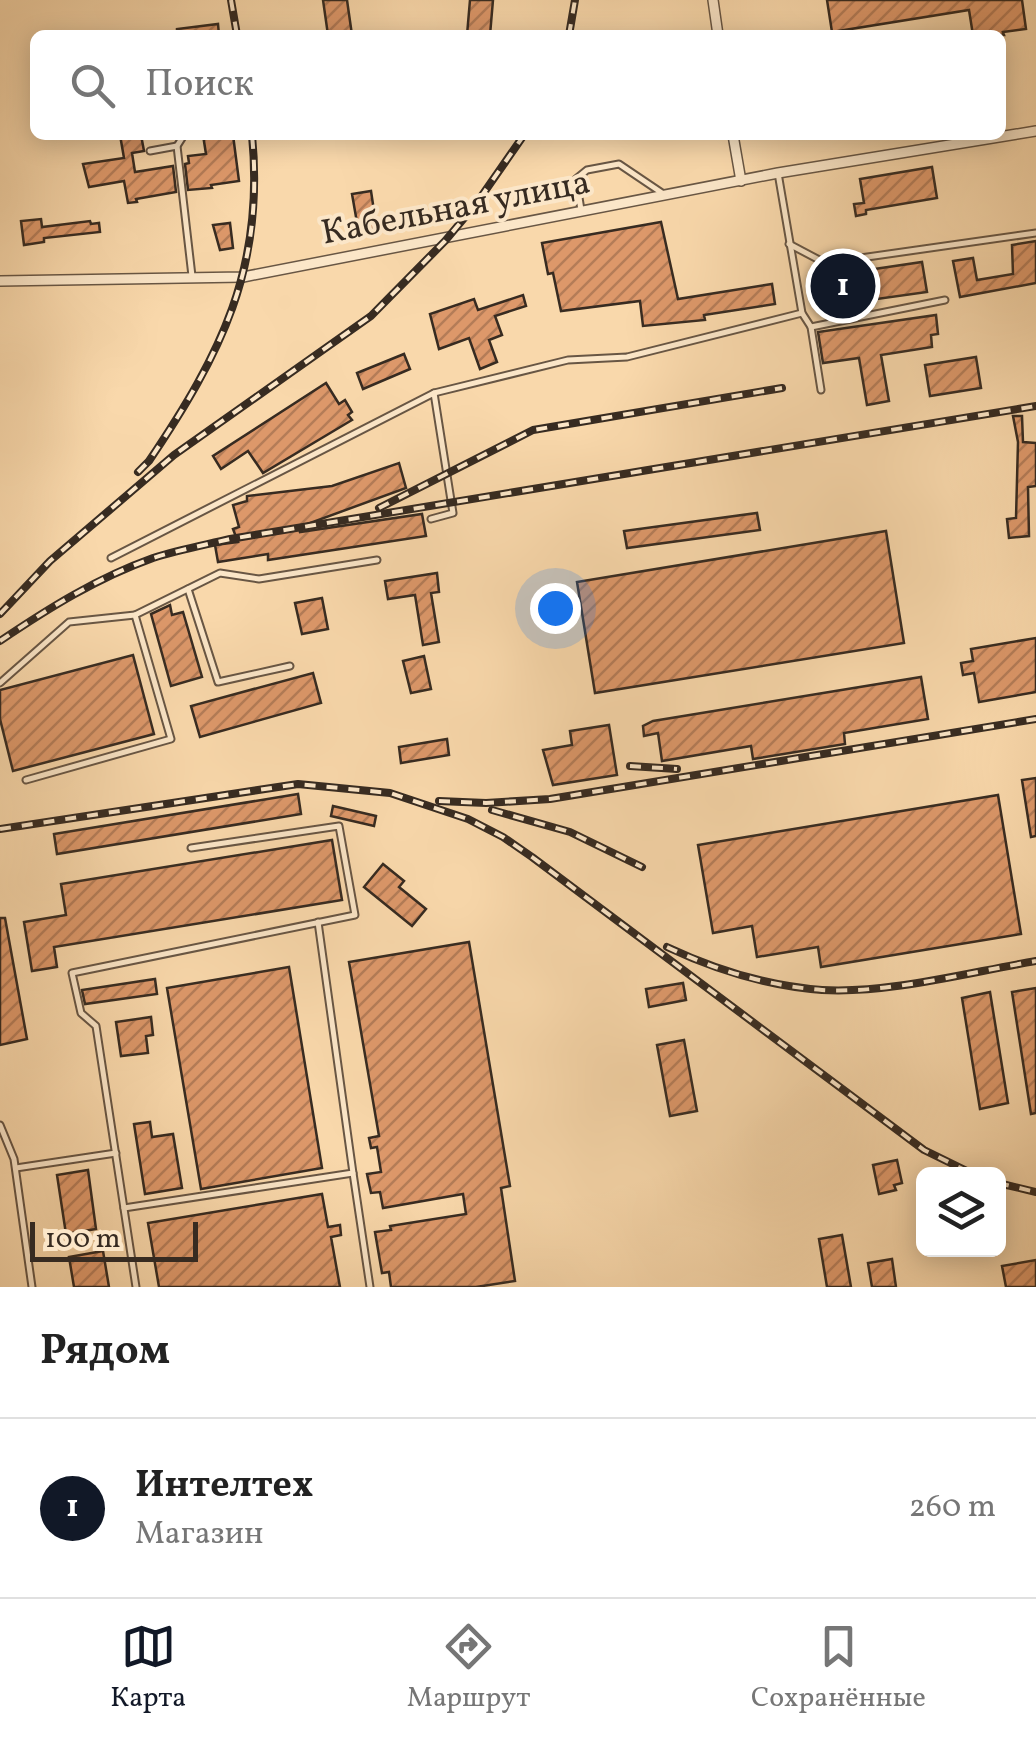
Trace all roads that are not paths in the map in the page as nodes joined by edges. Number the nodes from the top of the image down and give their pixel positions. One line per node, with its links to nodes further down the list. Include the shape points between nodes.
1 (713, 0): 2 (street)
2 (717, 30)
3 (1036, 132): 4 (street, Кабельная улица)
4 (1006, 137)
5 (181, 140): 8 (lane)
6 (734, 140): 11 (street)
7 (987, 140): 10 (street, Кабельная улица)
8 (177, 146): 9 (lane); 16 (lane)
9 (150, 151)
10 (778, 174): 11 (street, Кабельная улица); 15 (lane)
11 (741, 181): 12 (street, Кабельная улица)
12 (666, 196): 13 (street, Кабельная улица); 13 (lane, via 619,164 587,170 576,180)
13 (582, 213): 16 (street, Кабельная улица, via 243,278)
14 (1036, 233): 15 (lane, via 825,263)
15 (789, 244): 19 (lane)
16 (192, 279): 17 (street, Кабельная улица)
17 (0, 282)
18 (946, 300): 20 (lane)
19 (802, 314): 20 (lane); 22 (lane, via 627,357 568,360)
20 (810, 327): 21 (lane)
21 (821, 390)
22 (434, 393): 23 (lane, via 453,513); 24 (lane)
23 (431, 519)
24 (111, 558)
25 (376, 560): 26 (lane, via 259,578 220,573)
26 (188, 589): 27 (lane); 28 (lane, via 218,682)
27 (134, 614): 29 (lane, via 70,622); 30 (lane, via 171,739)
28 (290, 666)
29 (0, 682)
30 (26, 780)
31 (192, 848): 32 (lane, via 339,826 355,915)
32 (318, 922): 34 (lane, via 72,972 81,1013 96,1026); 36 (lane)
33 (0, 1124): 35 (lane)
34 (116, 1152): 35 (lane); 37 (lane)
35 (16, 1168): 38 (lane)
36 (353, 1173): 37 (lane); 40 (lane)
37 (124, 1208): 39 (lane)
38 (32, 1287)
39 (136, 1287)
40 (370, 1287)

